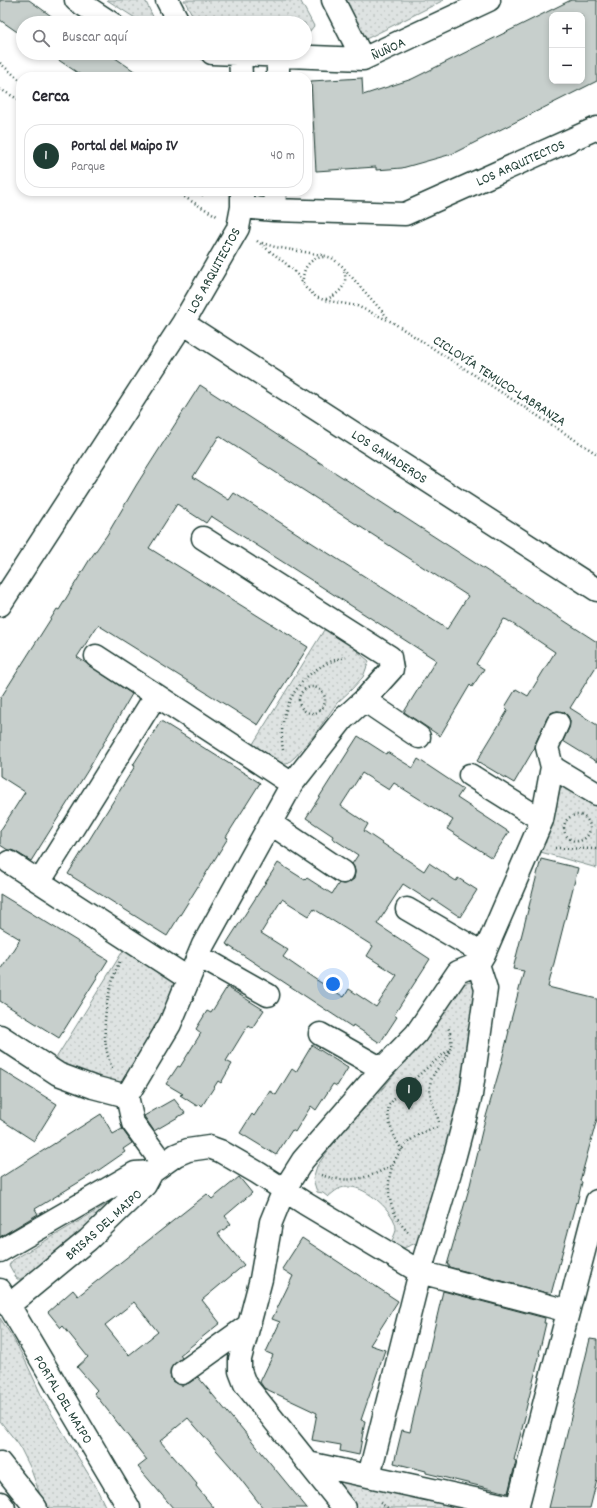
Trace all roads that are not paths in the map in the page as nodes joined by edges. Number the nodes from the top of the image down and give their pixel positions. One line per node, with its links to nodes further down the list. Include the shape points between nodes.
1 (76, 0): 5 (street)
2 (168, 0): 6 (street)
3 (333, 0): 7 (street)
4 (489, 0): 7 (street, ÑUÑOA)
5 (100, 16)
6 (176, 16)
7 (364, 59): 10 (street, ÑUÑOA)
8 (240, 60): 11 (street)
9 (258, 60): 10 (street, ÑUÑOA)
10 (278, 67)
11 (241, 72)
12 (597, 128): 14 (street, LOS ARQUITECTOS, via 404,214)
13 (242, 199): 14 (street, LOS ARQUITECTOS); 15 (street, LOS ARQUITECTOS, via 238,228)
14 (274, 200)
15 (183, 323): 17 (street, LOS GANADEROS); 18 (street, LOS ARQUITECTOS)
16 (202, 538): 21 (street, via 390,657 392,669)
17 (597, 590)
18 (0, 605)
19 (96, 656): 20 (street)
20 (156, 695): 26 (street); 32 (street)
21 (364, 700): 23 (street); 26 (street)
22 (558, 723): 24 (street, via 548,746)
23 (419, 737)
24 (552, 767): 27 (street); 28 (street)
25 (470, 775): 28 (street)
26 (285, 780): 29 (street)
27 (597, 794)
28 (542, 820): 35 (street)
29 (270, 823): 31 (street); 34 (street)
30 (9, 862): 32 (street)
31 (343, 872)
32 (40, 881): 36 (street)
33 (407, 909): 35 (street)
34 (199, 956): 36 (street); 37 (street)
35 (481, 959): 40 (street, via 458,972 416,1034); 46 (street, via 486,989 471,1095)
36 (189, 979): 41 (street, via 170,1024)
37 (268, 995)
38 (320, 1034): 40 (street)
39 (0, 1036): 41 (street, via 58,1074)
40 (382, 1069): 43 (street, via 302,1160)
41 (121, 1095): 42 (street)
42 (158, 1168): 43 (street, via 188,1150 209,1147 220,1151); 45 (street, BRISAS DEL MAIPO, via 135,1173); 47 (street, BRISAS DEL MAIPO, via 145,1185 88,1240)
43 (284, 1190): 46 (street); 49 (street, via 271,1222 261,1279)
44 (597, 1201): 48 (street)
45 (0, 1251)
46 (420, 1272): 48 (street); 53 (street)
47 (4, 1298): 57 (street, PORTAL DEL MAIPO)
48 (568, 1311): 59 (street)
49 (249, 1326): 50 (street); 52 (street, via 240,1359 240,1371 245,1384)
50 (182, 1373)
51 (0, 1463): 56 (street)
52 (308, 1463): 53 (street); 58 (street)
53 (369, 1476): 59 (street)
54 (0, 1503): 55 (street)
55 (4, 1508)
56 (36, 1508)
57 (129, 1508)
58 (344, 1508)
59 (516, 1508)

